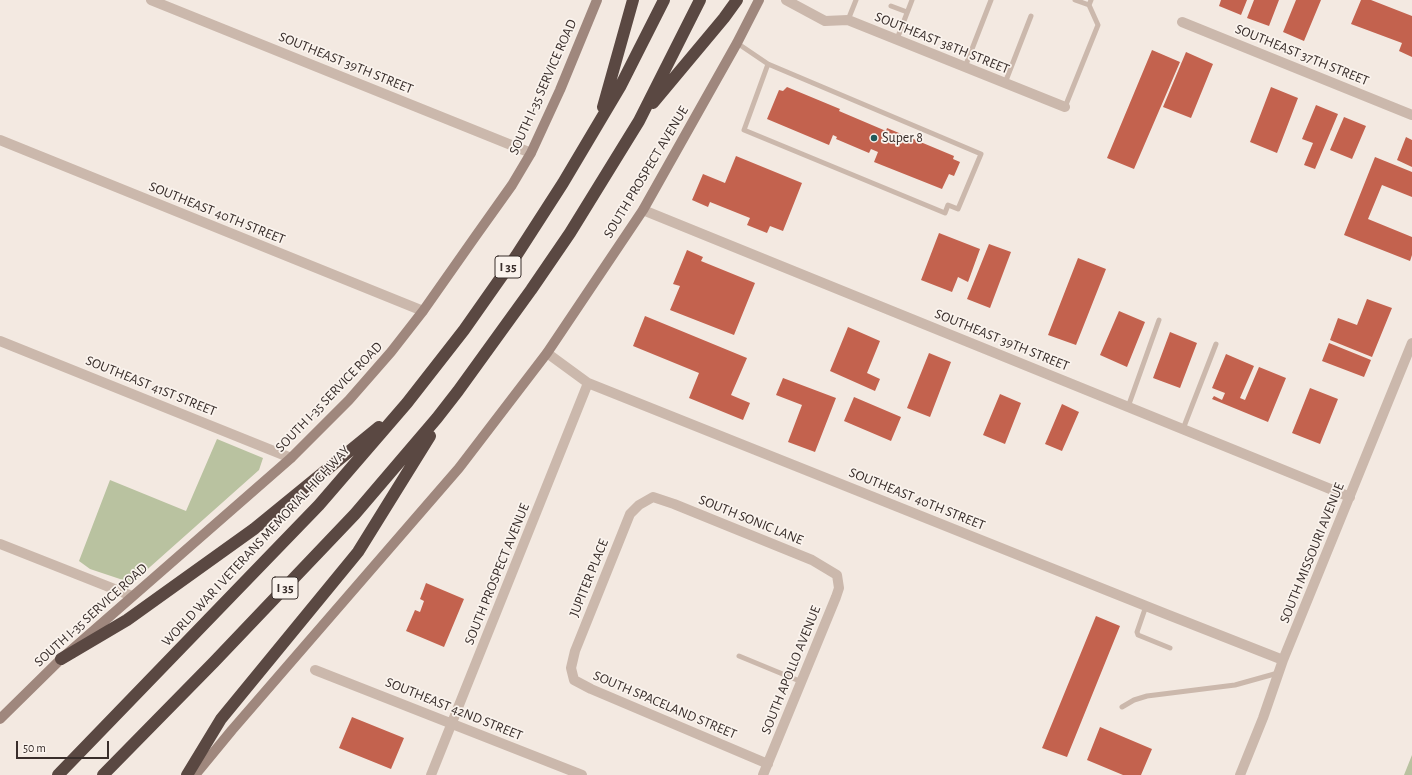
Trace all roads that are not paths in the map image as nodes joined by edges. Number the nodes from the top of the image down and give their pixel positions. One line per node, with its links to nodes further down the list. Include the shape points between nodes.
1 (151, 0): 29 (street, SOUTHEAST 39TH STREET)
2 (597, 0): 29 (main road, SOUTH I-35 SERVICE ROAD)
3 (633, 0): 27 (highway)
4 (664, 0): 27 (highway, WORLD WAR I VETERANS MEMORIAL HIGHWAY / I 35, via 620,87)
5 (700, 0): 26 (highway, I 35)
6 (737, 0): 26 (highway)
7 (759, 0): 20 (main road, SOUTH PROSPECT AVENUE)
8 (786, 0): 17 (street, SOUTHEAST 38TH STREET, via 825,21)
9 (856, 0): 17 (lane)
10 (912, 0): 15 (lane)
11 (991, 0): 22 (lane)
12 (1075, 0): 13 (lane)
13 (1090, 3): 24 (lane, via 1098,25)
14 (891, 6): 15 (lane)
15 (907, 12): 19 (lane)
16 (1031, 16): 23 (lane)
17 (848, 20): 19 (street, SOUTHEAST 38TH STREET)
18 (1182, 22): 25 (street, SOUTHEAST 37TH STREET)
19 (896, 39): 22 (street, SOUTHEAST 38TH STREET)
20 (737, 42): 21 (lane); 30 (main road, SOUTH PROSPECT AVENUE)
21 (768, 64): 21 (lane, via 744,130 945,214 948,206 958,209 981,154)
22 (965, 67): 23 (street, SOUTHEAST 38TH STREET)
23 (1005, 83): 24 (street, SOUTHEAST 38TH STREET)
24 (1065, 107)
25 (1412, 115)
26 (639, 121): 38 (highway, I 35, via 565,240)
27 (598, 123): 39 (highway, WORLD WAR I VETERANS MEMORIAL HIGHWAY / I 35, via 516,256 464,330)
28 (0, 140): 31 (street, SOUTHEAST 40TH STREET)
29 (531, 153): 31 (main road, SOUTH I-35 SERVICE ROAD, via 512,185)
30 (643, 210): 36 (main road, SOUTH PROSPECT AVENUE); 40 (street, SOUTHEAST 39TH STREET)
31 (423, 311): 42 (main road, SOUTH I-35 SERVICE ROAD, via 349,400)
32 (1159, 320): 40 (lane)
33 (0, 341): 42 (street, SOUTHEAST 41ST STREET)
34 (1412, 343): 44 (street, SOUTH MISSOURI AVENUE)
35 (1216, 344): 41 (lane)
36 (547, 353): 37 (street, SOUTHEAST 40TH STREET); 64 (main road, via 459,468)
37 (588, 383): 48 (street, SOUTHEAST 40TH STREET); 59 (street, SOUTH PROSPECT AVENUE)
38 (458, 391): 62 (highway, I 35, via 349,520); 63 (highway, via 358,552 221,719)
39 (407, 403): 51 (highway, via 254,529 127,620); 61 (highway, WORLD WAR I VETERANS MEMORIAL HIGHWAY / I 35, via 319,505)
40 (1128, 407): 41 (street, SOUTHEAST 39TH STREET)
41 (1182, 429): 44 (street, SOUTHEAST 39TH STREET)
42 (291, 458): 47 (main road, SOUTH I-35 SERVICE ROAD)
43 (653, 497): 46 (street, SOUTH SONIC LANE, via 812,560); 55 (street, JUPITER PLACE, via 630,514 575,651 572,668)
44 (1350, 497): 52 (street, SOUTH MISSOURI AVENUE)
45 (0, 544): 47 (street)
46 (837, 575): 56 (street, SOUTH APOLLO AVENUE, via 839,588)
47 (132, 596): 51 (main road, SOUTH I-35 SERVICE ROAD)
48 (1146, 606): 49 (lane, via 1138,636); 52 (street, SOUTHEAST 40TH STREET)
49 (1170, 648)
50 (739, 656): 56 (lane)
51 (61, 658): 58 (main road, SOUTH I-35 SERVICE ROAD)
52 (1283, 660): 54 (street, SOUTH MISSOURI AVENUE)
53 (315, 670): 59 (street, SOUTHEAST 42ND STREET)
54 (1279, 673): 57 (lane, via 1234,685 1147,696); 68 (street, SOUTH MISSOURI AVENUE)
55 (574, 680): 60 (street, SOUTH SPACELAND STREET, via 591,690)
56 (802, 682): 60 (street, SOUTH APOLLO AVENUE)
57 (1122, 707)
58 (0, 719)
59 (452, 723): 65 (street, SOUTH PROSPECT AVENUE); 66 (street, SOUTHEAST 42ND STREET)
60 (768, 764): 67 (street, SOUTH APOLLO AVENUE)
61 (58, 775)
62 (103, 775)
63 (187, 775)
64 (195, 775)
65 (431, 775)
66 (582, 775)
67 (764, 775)
68 (1240, 775)

